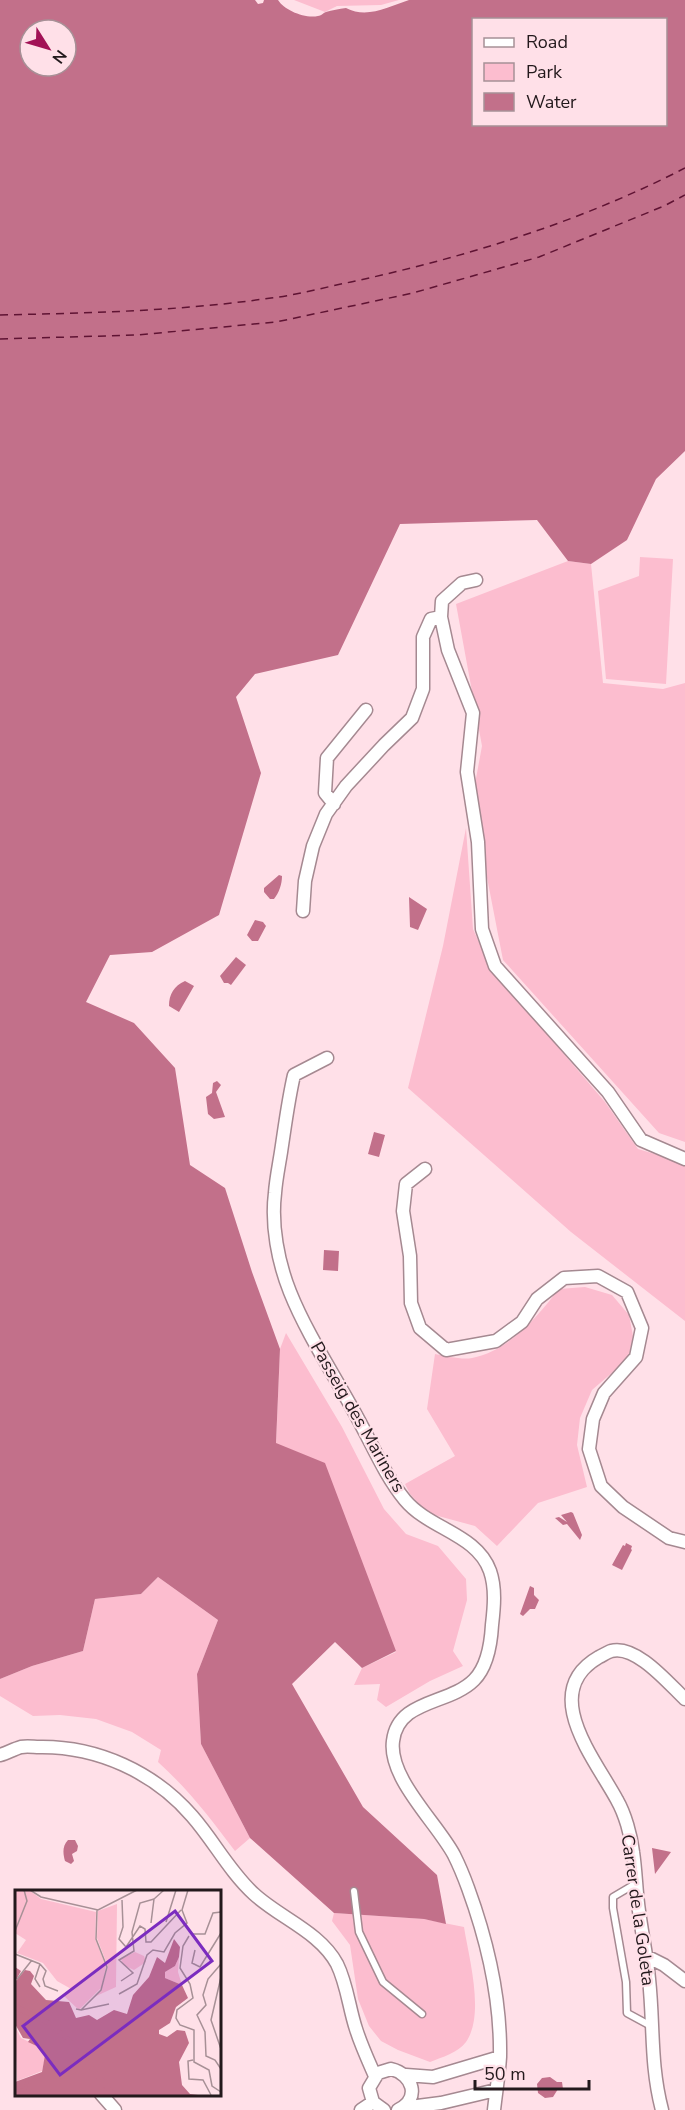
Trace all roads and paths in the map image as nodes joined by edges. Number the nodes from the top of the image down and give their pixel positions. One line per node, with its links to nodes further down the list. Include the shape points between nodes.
1 (476, 580): 2 (street, via 462,583 442,601)
2 (441, 617): 4 (street, via 430,619 423,637 423,689 412,718); 7 (street, via 448,650 473,713 467,772 478,842 482,929 495,966 608,1092 641,1140)
3 (366, 710): 4 (street, via 327,758 325,793)
4 (334, 804): 5 (street, via 313,846)
5 (303, 911)
6 (327, 1058): 18 (street, Passeig des Mariners, via 294,1075 274,1192 277,1243 290,1291 315,1344 389,1478 424,1519 478,1550 491,1571 495,1600 486,1662 473,1681 410,1711 395,1728 392,1745 396,1768 454,1855 468,1888 490,1966)
7 (685, 1159)
8 (425, 1169): 9 (street, via 406,1184 403,1211 410,1256 411,1303 420,1328 446,1350 496,1341 522,1322 537,1299 564,1278 598,1276 627,1292 642,1328 636,1357 604,1393 593,1419 589,1449 601,1486 623,1507 669,1538)
9 (685, 1542)
10 (685, 1699): 12 (street, Carrer de la Goleta, via 631,1652 613,1650 582,1671 571,1693 579,1734 618,1802 633,1851)
11 (0, 1755): 20 (street, via 21,1747 56,1746 90,1752 129,1767 171,1796 192,1816 235,1875 324,1947 337,1964)
12 (635, 1884): 14 (street, Carrer de la Goleta); 17 (lane, via 613,1897 613,1908 626,1982 627,2013)
13 (354, 1891): 16 (lane, via 359,1932 383,1982)
14 (646, 1956): 15 (street); 17 (street, Carrer de la Goleta)
15 (685, 1981)
16 (422, 2014)
17 (652, 2027): 29 (street, Carrer de la Goleta, via 654,2076)
18 (500, 2057): 19 (street, via 433,2077); 21 (street)
19 (405, 2075): 20 (street, via 391,2069); 24 (street, via 412,2091)
20 (375, 2076): 23 (street, via 369,2088)
21 (496, 2090): 24 (street); 28 (street)
22 (102, 2095): 25 (street)
23 (372, 2102): 26 (street); 27 (street)
24 (400, 2109)
25 (115, 2110)
26 (361, 2110)
27 (384, 2110)
28 (494, 2110)
29 (662, 2110)

